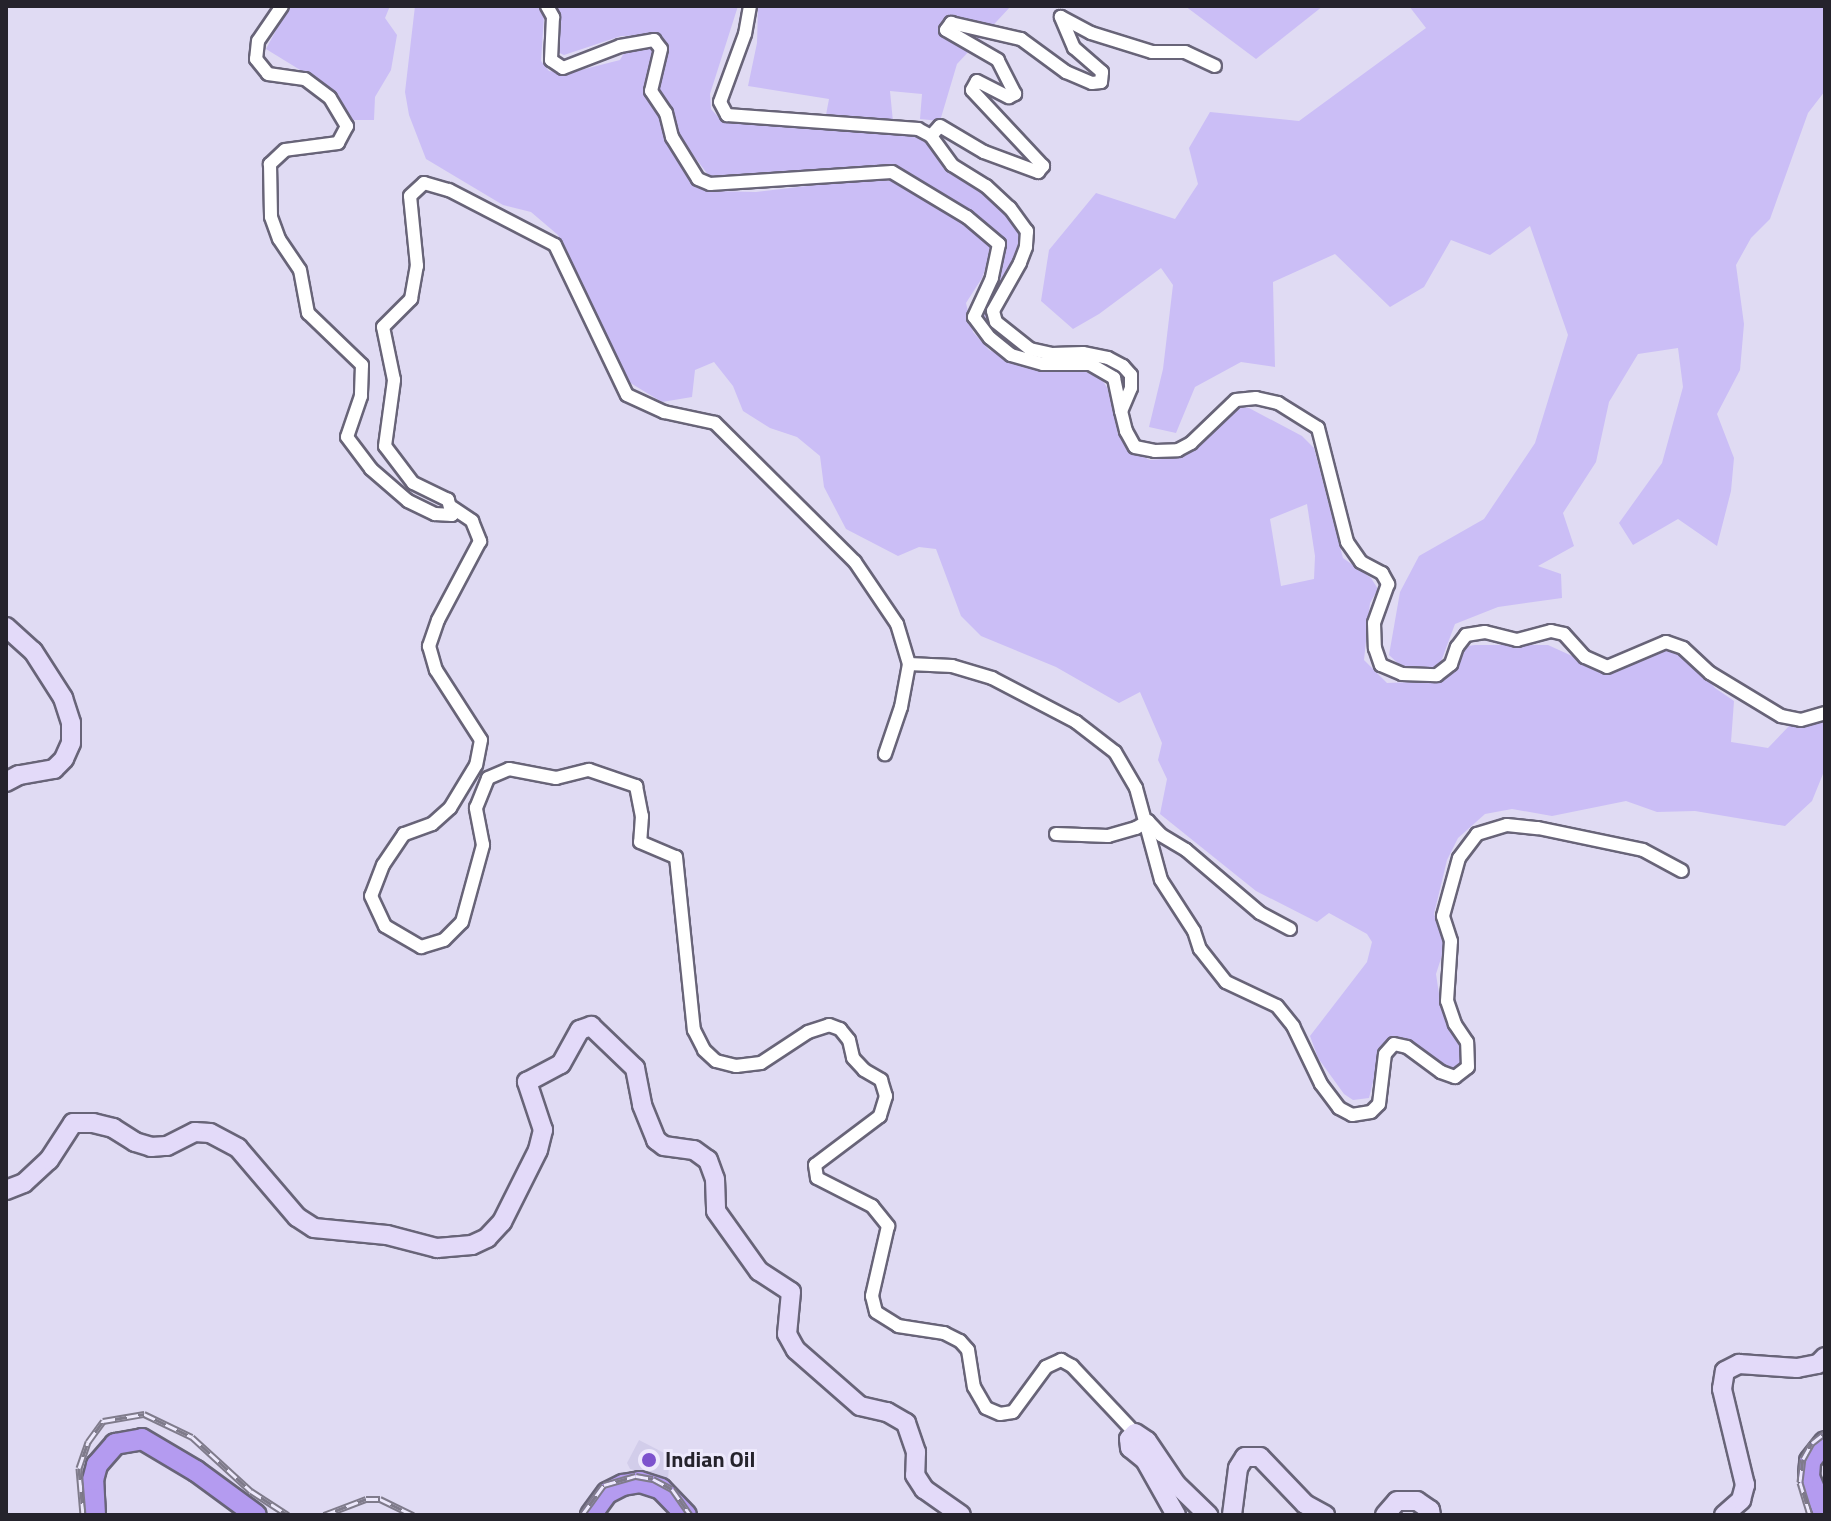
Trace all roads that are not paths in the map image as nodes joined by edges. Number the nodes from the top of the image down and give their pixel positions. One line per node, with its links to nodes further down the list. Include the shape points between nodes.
1 (282, 6): 7 (street, via 258,41 256,59 268,74 305,79 330,98 347,126 338,143 285,150 270,164 271,217 300,270 308,313 362,365 361,396 347,437 371,469 408,501 435,514 452,515)
2 (547, 6): 6 (street, via 553,17 551,60 563,68 620,46 654,40 661,49 651,91 698,179 710,184 892,172 967,217 999,244 992,278 974,317 990,338 1011,355 1043,364 1090,364 1114,378)
3 (750, 6): 5 (street, via 720,102 727,115 918,129)
4 (1215, 66): 5 (street, via 1185,52 1139,48 1091,33 1061,17 1074,48 1102,72 1101,82 1092,83 1066,72 1021,39 951,23 946,30 998,60 1015,94 1009,97 977,81 972,90 1043,166 1038,172 984,152 940,126)
5 (931, 136): 6 (street, via 952,165 986,186 1027,231 1020,263 993,311 996,322 1030,349 1083,353 1123,366 1131,375 1131,388)
6 (1121, 411): 10 (street, via 1135,447 1155,451 1178,450 1191,443 1236,400 1278,403 1318,428 1347,542 1388,584 1374,623 1381,665 1402,674 1437,675 1451,664 1466,635 1485,632 1517,640 1551,631 1564,634 1585,657 1607,667 1666,642 1683,648 1710,673 1781,716 1801,720)
7 (450, 506): 9 (street, via 448,500 413,483 385,446 394,380 383,327 411,299 417,266 410,196 424,183 449,190 555,245 627,395 664,412 715,423 855,562 897,624); 19 (street, via 472,521 480,541 429,646 436,670 481,740 476,765 450,808 432,824 404,834 383,865 371,896 385,926 421,947 444,940 462,922 483,845 476,808 488,778 509,769 556,778 589,770 636,786 640,842 676,857 694,1030 704,1050 716,1061 736,1066 761,1063 808,1032 829,1025 849,1040 853,1058 864,1070 881,1080 886,1096 880,1116 815,1165 817,1178 872,1206 888,1226 872,1296 876,1312 898,1326 944,1333 960,1341 968,1350 974,1387 986,1408 1013,1412 1046,1367 1061,1360)
8 (6, 627): 12 (main road, via 33,651 63,698 71,723 71,743 54,769)
9 (909, 664): 11 (street); 13 (street, via 952,666 992,678 1076,722 1115,752)
10 (1825, 713)
11 (885, 754)
12 (6, 782)
13 (1148, 821): 14 (street, via 1108,836); 15 (street, via 1161,880 1200,949 1226,982 1277,1006 1293,1026 1321,1084 1339,1108 1352,1115 1371,1112 1379,1104 1385,1054 1394,1044 1455,1077 1468,1067 1467,1042 1447,1001 1451,941 1443,916 1459,858 1477,834 1507,825 1538,828 1643,850); 16 (street, via 1260,913)
14 (1056, 834)
15 (1682, 871)
16 (1290, 929)
17 (6, 1190): 25 (main road, via 24,1183 49,1160 73,1123 113,1128 151,1147 167,1146 195,1132 210,1133 238,1148 297,1217 314,1228 387,1235 437,1248 472,1245 502,1222 538,1150 543,1130 527,1082 561,1064 580,1030 591,1026 635,1068 656,1140 694,1150 708,1160 716,1211 759,1271 791,1292 787,1334 796,1350 860,1406 906,1423 916,1452 915,1475 924,1489)
18 (1825, 1357): 32 (main road, via 1797,1368 1739,1364 1725,1371 1722,1389 1745,1485 1741,1500)
19 (1135, 1433): 26 (main road, via 1130,1448 1145,1460); 27 (main road)
20 (1825, 1442): 33 (highway, via 1810,1461 1809,1477)
21 (95, 1515): 22 (highway, via 97,1465 115,1444 142,1439)
22 (256, 1515)
23 (591, 1515): 24 (highway, via 607,1493 640,1482 661,1489)
24 (686, 1515)
25 (961, 1515)
26 (1176, 1515)
27 (1208, 1515)
28 (1232, 1515): 29 (main road, via 1238,1468 1245,1457 1260,1457 1305,1504)
29 (1325, 1515)
30 (1385, 1515): 31 (main road, via 1397,1501 1417,1501)
31 (1431, 1515)
32 (1724, 1515)
33 (1825, 1515)

